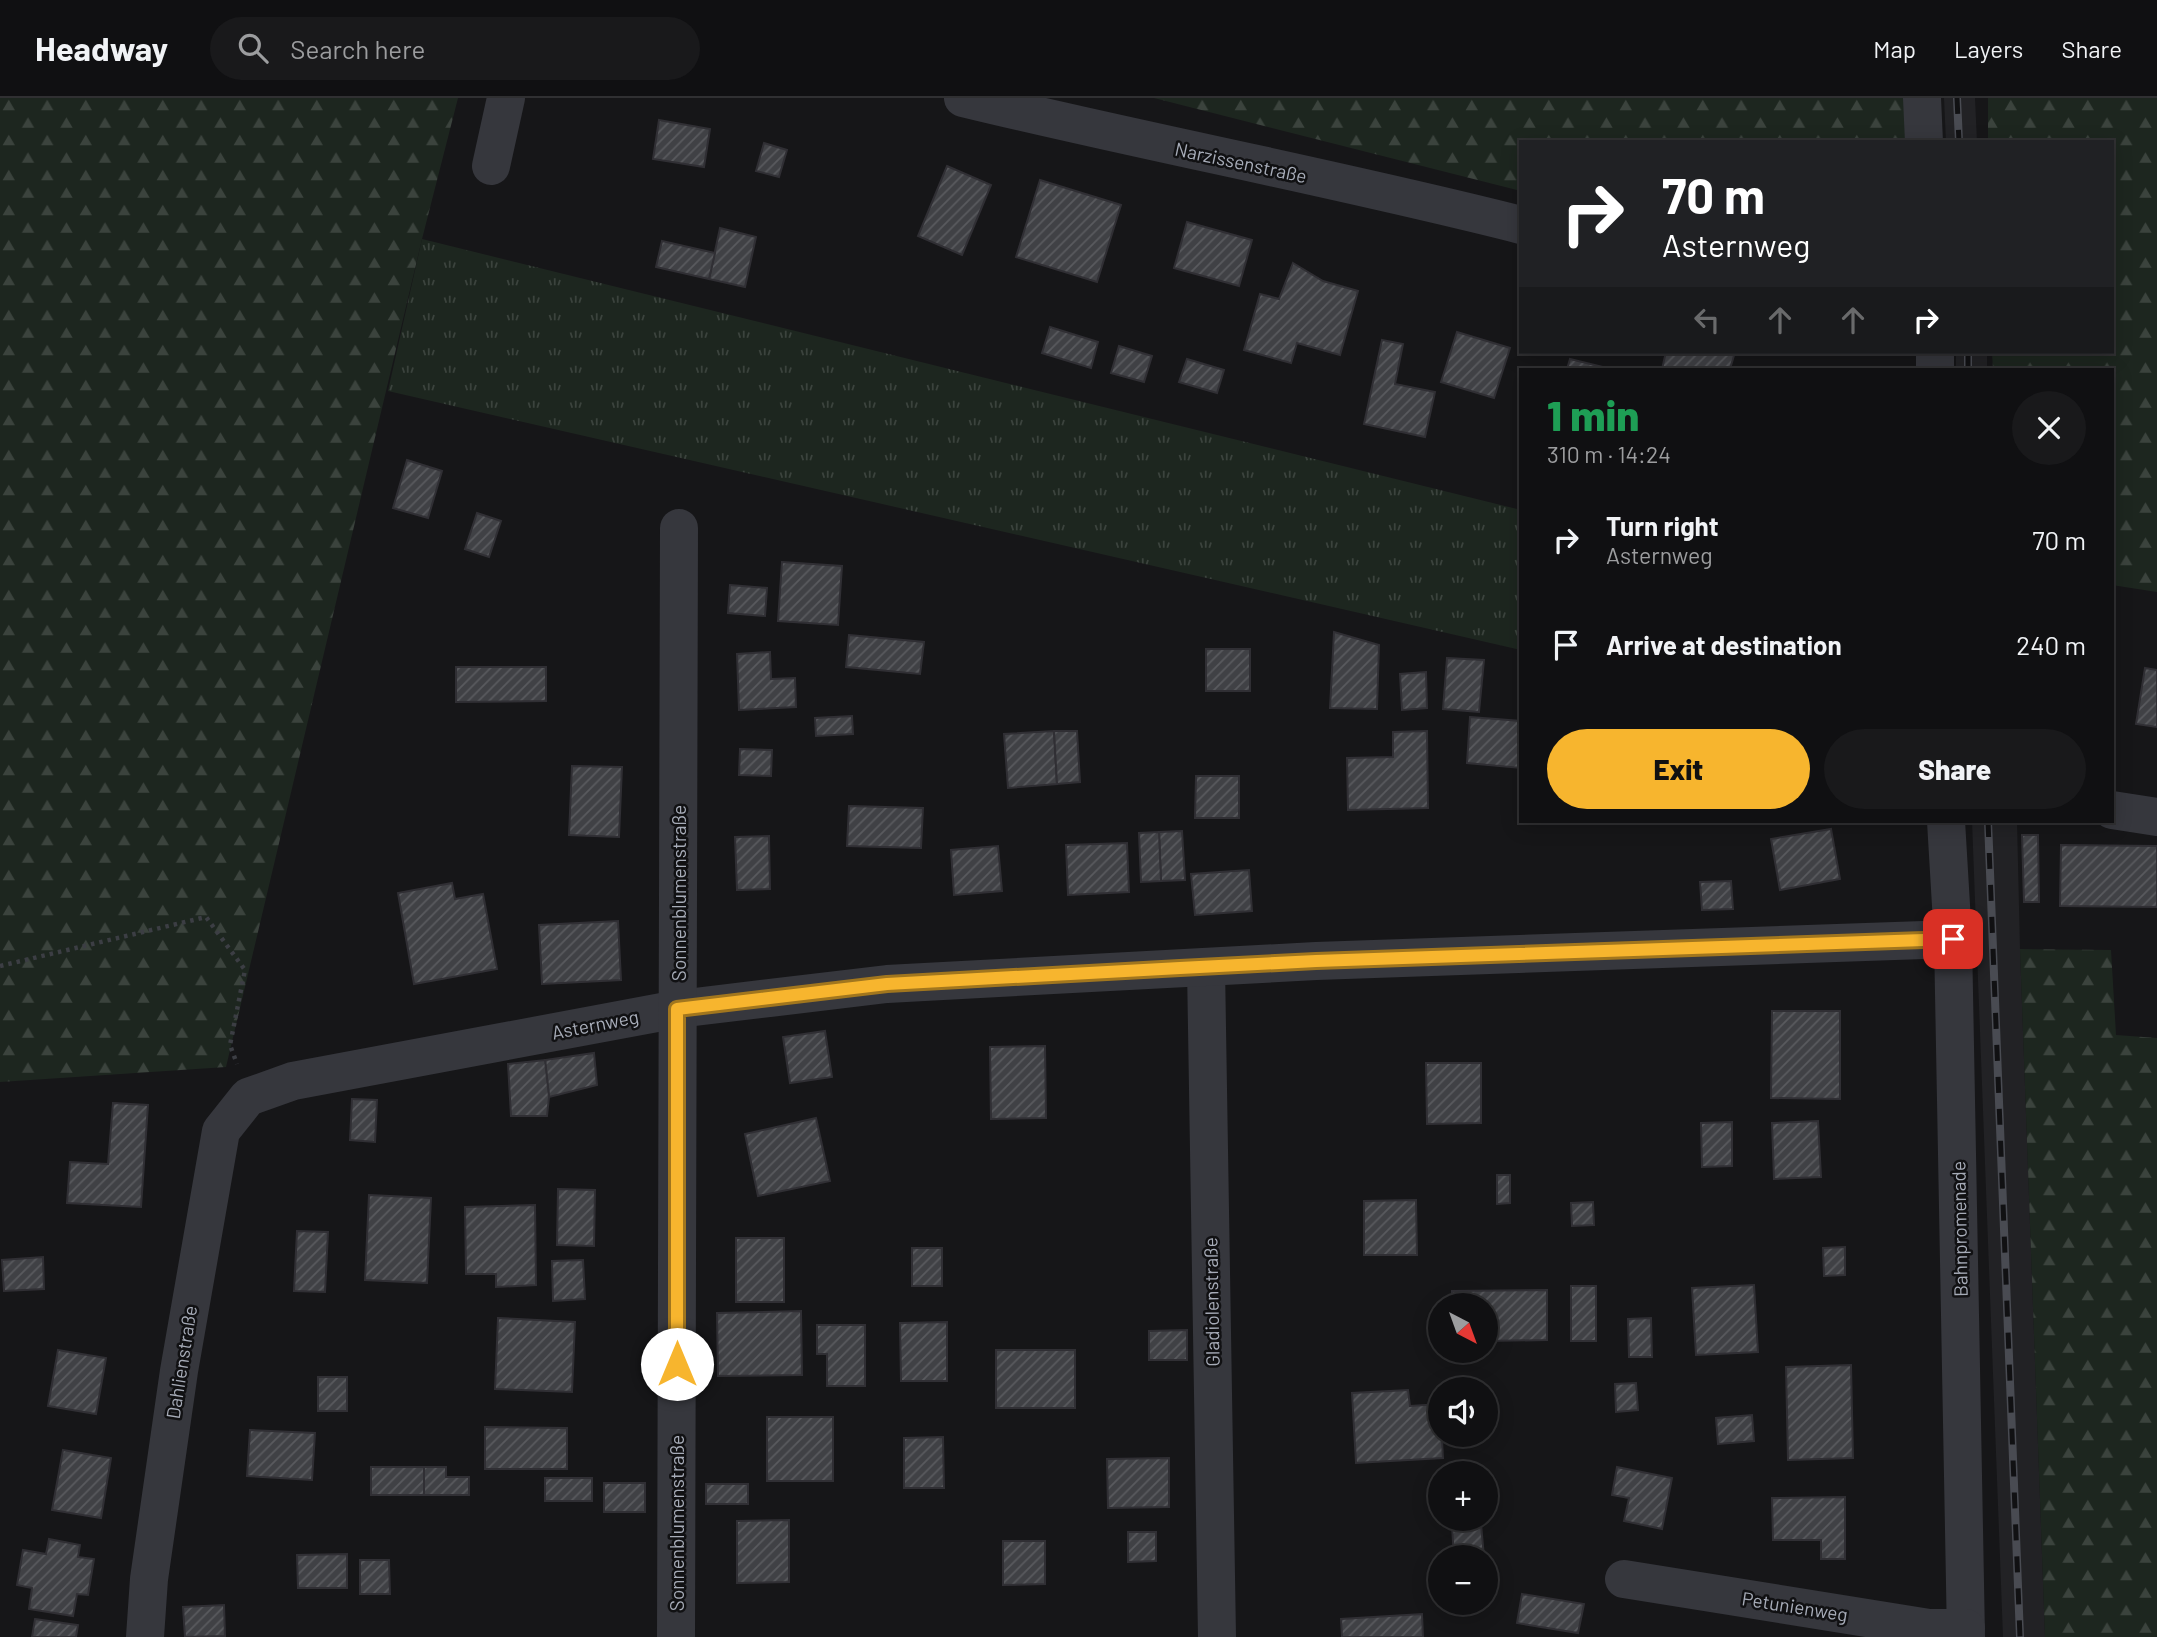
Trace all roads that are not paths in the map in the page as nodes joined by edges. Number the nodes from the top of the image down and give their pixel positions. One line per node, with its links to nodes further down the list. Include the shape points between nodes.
1 (506, 98): 5 (street)
2 (962, 98): 6 (street, Narzissenstraße)
3 (1922, 98): 4 (street)
4 (1924, 140)
5 (491, 166)
6 (1519, 224)
7 (678, 528): 13 (street, Sonnenblumenstraße)
8 (2114, 810): 9 (street)
9 (2157, 817)
10 (1946, 823): 11 (street, Bahnpromenade)
11 (1953, 939): 12 (street, Asternweg); 16 (street, Bahnpromenade)
12 (1206, 967): 13 (street, Asternweg, via 887,984); 19 (street, Gladiolenstraße)
13 (677, 1009): 14 (street, Asternweg, via 293,1081); 18 (street, Sonnenblumenstraße)
14 (248, 1097): 17 (street, Dahlienstraße, via 222,1131 179,1371)
15 (1624, 1579): 16 (street, Petunienweg)
16 (1966, 1632)
17 (145, 1637)
18 (676, 1637)
19 (1217, 1637)

